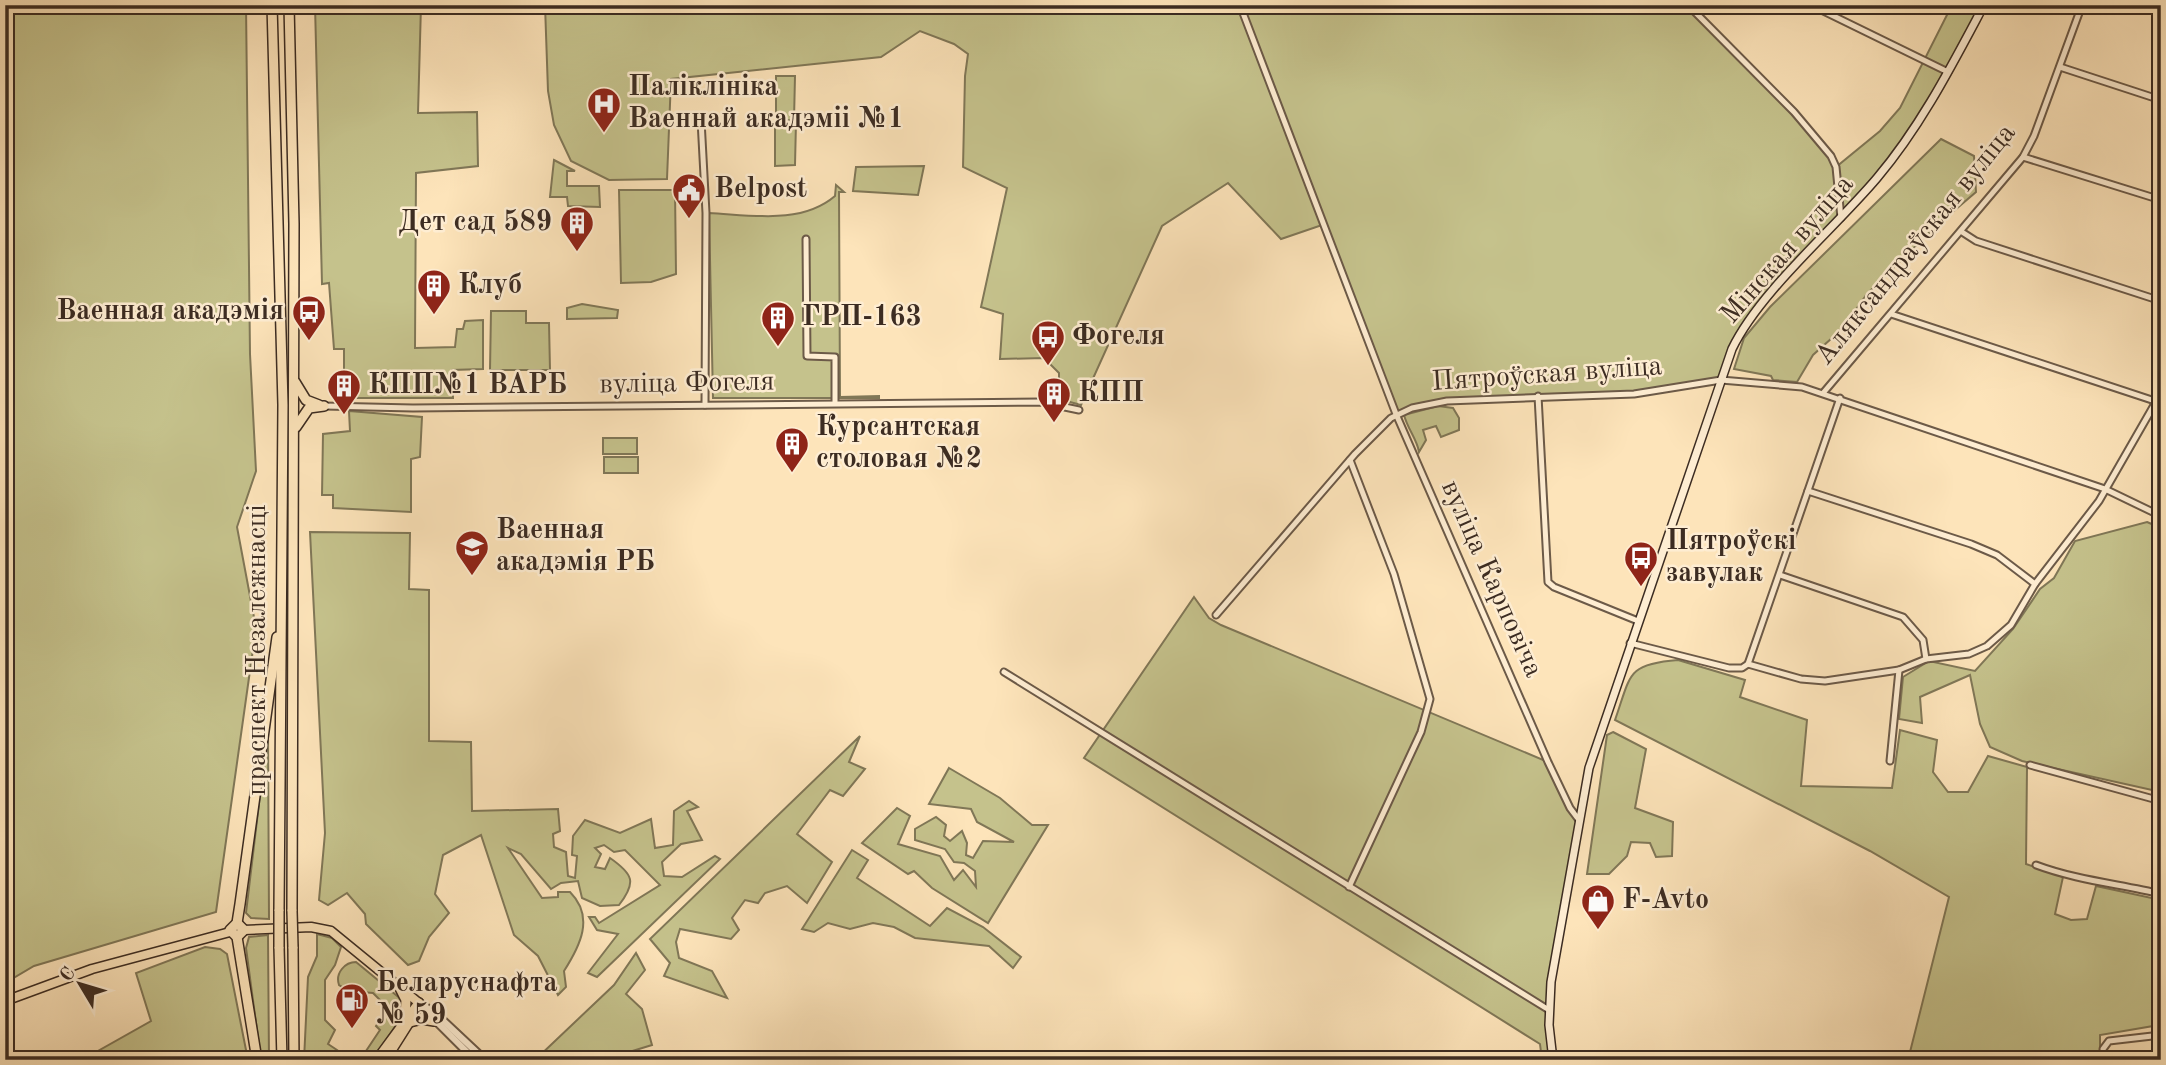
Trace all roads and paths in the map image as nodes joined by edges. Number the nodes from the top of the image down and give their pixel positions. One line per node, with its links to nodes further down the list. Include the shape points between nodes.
1 (272, 5): 38 (highway, праспект Незалежнасці, via 280,241)
2 (291, 5): 20 (highway, праспект Незалежнасці)
3 (1240, 5): 30 (street, вуліца Карповіча)
4 (1688, 5): 14 (street, via 1831,156)
5 (1811, 5): 9 (street)
6 (1984, 5): 9 (main road, Мінская вуліца)
7 (2082, 5): 8 (street, Аляксандраўская вуліца)
8 (2060, 67): 10 (street); 12 (street, Аляксандраўская вуліца)
9 (1948, 72): 14 (main road, Мінская вуліца, via 1908,139)
10 (2161, 100)
11 (701, 120): 28 (street, via 706,213)
12 (2023, 157): 13 (street); 15 (street, Аляксандраўская вуліца)
13 (2161, 200)
14 (1841, 218): 19 (main road, Мінская вуліца, via 1743,330)
15 (1962, 232): 17 (street, via 1976,241); 18 (street, Аляксандраўская вуліца)
16 (806, 239): 26 (street, via 807,356 835,358)
17 (2161, 301)
18 (1891, 314): 21 (street, Аляксандраўская вуліца); 25 (street)
19 (1721, 380): 21 (street, Пятроўская вуліца); 23 (street, Пятроўская вуліца, via 1634,394); 40 (main road, Мінская вуліца)
20 (294, 381): 27 (highway, via 306,400); 31 (highway, праспект Незалежнасці)
21 (1824, 392): 24 (street, Пятроўская вуліца)
22 (2161, 393): 25 (street)
23 (1538, 396): 30 (street, Пятроўская вуліца, via 1447,401); 40 (street, via 1548,582)
24 (1840, 398): 33 (street, Пятроўская вуліца); 34 (street, Аляксандраўская вуліца)
25 (2158, 402): 33 (street)
26 (835, 403): 28 (street, вуліца Фогеля); 29 (street, вуліца Фогеля, via 1051,402)
27 (324, 405): 28 (street, вуліца Фогеля); 31 (highway, via 309,408)
28 (705, 405)
29 (1079, 410)
30 (1396, 414): 32 (street, Пятроўская вуліца); 49 (street, вуліца Карповіча, via 1548,762)
31 (294, 432): 63 (highway, праспект Незалежнасці, bridge)
32 (1350, 460): 39 (street, Пятроўская вуліца); 51 (street, via 1394,574 1430,699 1421,733)
33 (2105, 489): 35 (street, Пятроўская вуліца); 37 (street)
34 (1808, 491): 36 (street, Аляксандраўская вуліца); 37 (street, via 1971,544 1997,555)
35 (2161, 516)
36 (1780, 575): 42 (street, via 1903,617 1923,640); 43 (street, Аляксандраўская вуліца)
37 (2035, 584): 42 (street, via 2011,625 1987,646 1969,654)
38 (281, 604): 53 (highway); 62 (highway, праспект Незалежнасці, bridge)
39 (1216, 615)
40 (1638, 621): 41 (main road, Мінская вуліца)
41 (1630, 643): 43 (street, via 1729,668); 49 (main road, Мінская вуліца)
42 (1926, 659): 44 (street)
43 (1748, 664): 44 (street, via 1825,681)
44 (1899, 670): 46 (street)
45 (1004, 672): 51 (street)
46 (1890, 761)
47 (2030, 765): 48 (street)
48 (2161, 801)
49 (1578, 820): 57 (main road, Мінская вуліца)
50 (2036, 865): 52 (street, via 2065,876)
51 (1349, 887): 57 (street)
52 (2161, 894)
53 (237, 931): 54 (main road, via 310,927 331,931); 55 (main road, via 92,970); 61 (highway)
54 (400, 988): 56 (main road); 58 (highway)
55 (5, 1001)
56 (419, 1003): 58 (highway); 59 (street); 67 (street)
57 (1549, 1010): 68 (main road, Мінская вуліца)
58 (408, 1020): 59 (highway); 64 (highway); 65 (highway)
59 (434, 1021): 66 (street)
60 (2161, 1035): 69 (street, via 2109,1041 2103,1049)
61 (257, 1060)
62 (282, 1060)
63 (294, 1060)
64 (377, 1060)
65 (385, 1060)
66 (475, 1060)
67 (485, 1060)
68 (1553, 1060)
69 (2104, 1060)

